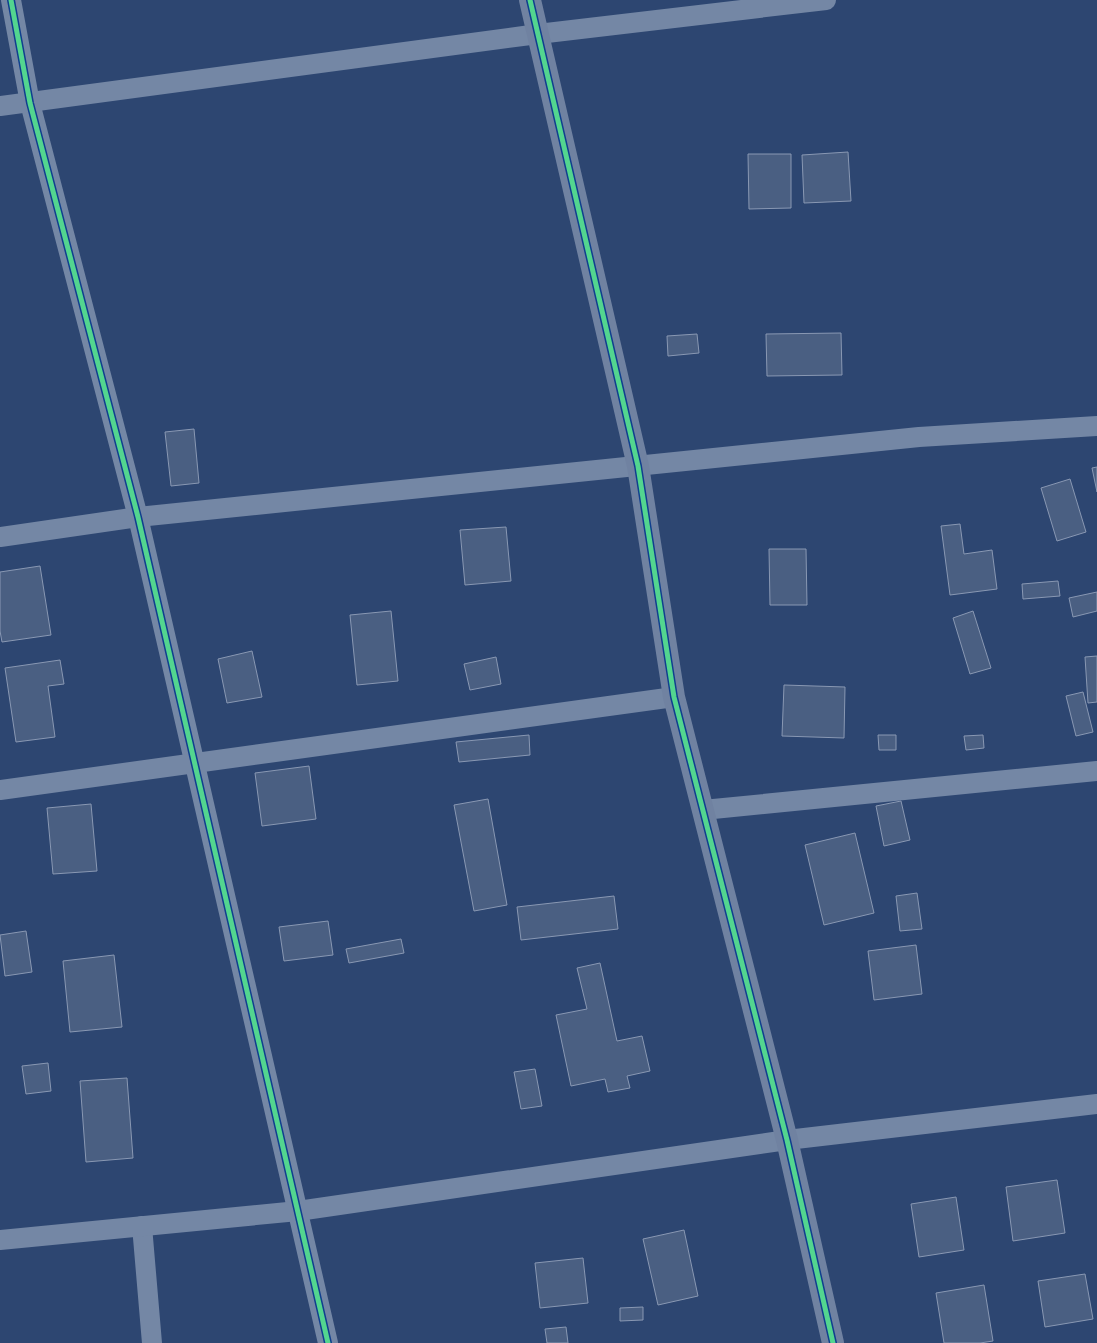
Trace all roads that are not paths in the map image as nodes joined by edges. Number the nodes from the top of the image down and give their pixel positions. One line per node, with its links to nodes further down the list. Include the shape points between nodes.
1 (11, 0): 5 (street)
2 (530, 0): 4 (street)
3 (826, 0): 4 (street)
4 (538, 34): 5 (street); 8 (street)
5 (30, 103): 6 (street); 9 (street)
6 (0, 106)
7 (1097, 426): 8 (street, via 919,438)
8 (638, 466): 9 (street); 11 (street)
9 (138, 517): 10 (street); 12 (street)
10 (0, 537)
11 (674, 697): 12 (street); 15 (street)
12 (195, 764): 14 (street); 18 (street)
13 (1097, 771): 15 (street)
14 (0, 790)
15 (703, 810): 17 (street)
16 (1097, 1104): 17 (street)
17 (788, 1140): 18 (street); 23 (street)
18 (298, 1211): 19 (street); 22 (street)
19 (142, 1226): 20 (street); 21 (street)
20 (0, 1240)
21 (152, 1343)
22 (328, 1343)
23 (833, 1343)

